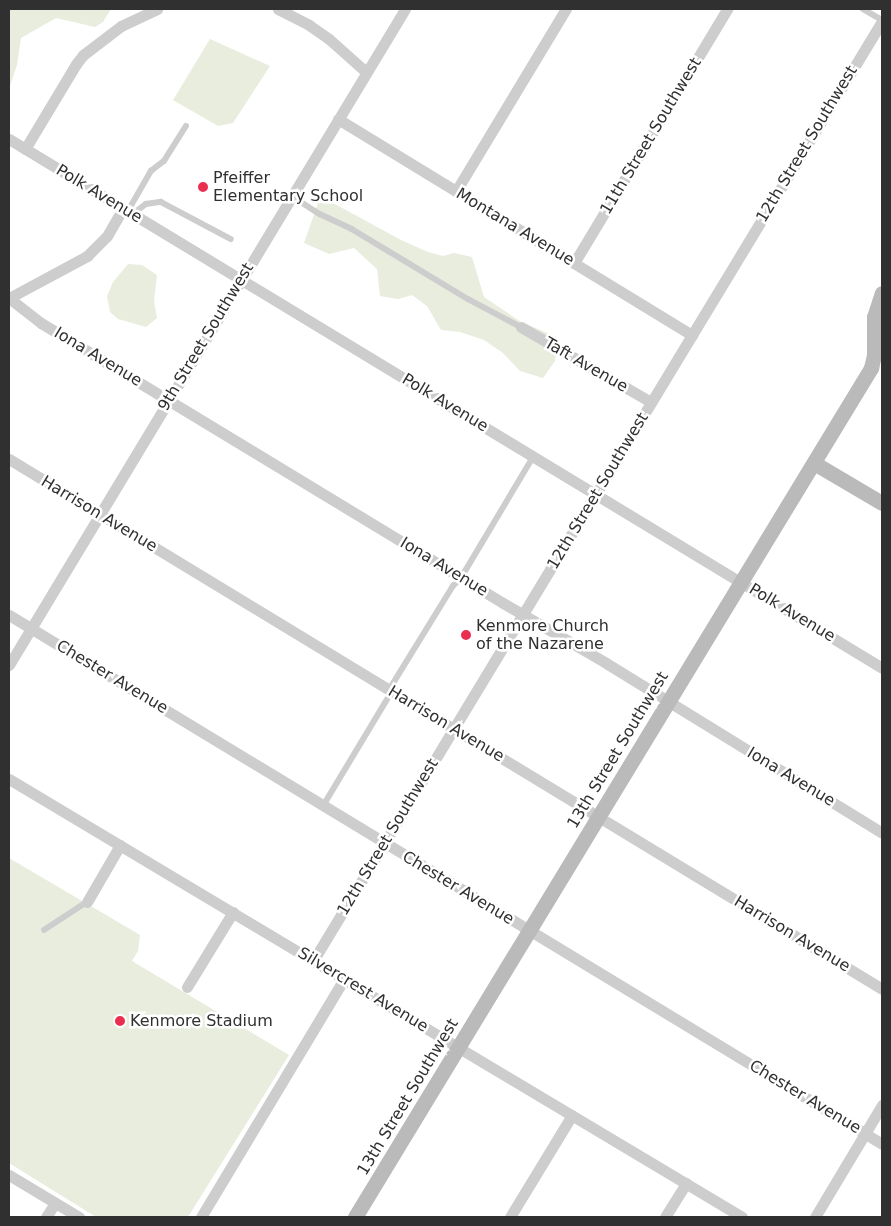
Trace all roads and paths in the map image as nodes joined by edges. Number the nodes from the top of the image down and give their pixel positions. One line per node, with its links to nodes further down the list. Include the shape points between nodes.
1 (157, 9): 12 (street, via 121,26 83,56)
2 (278, 9): 8 (street, via 329,39)
3 (405, 9): 8 (street, 9th Street Southwest)
4 (566, 9): 13 (street)
5 (727, 9): 17 (street, 11th Street Southwest)
6 (863, 9): 7 (lane)
7 (882, 20): 22 (street, 12th Street Southwest)
8 (366, 72): 9 (street, 9th Street Southwest)
9 (338, 119): 13 (street, Montana Avenue); 14 (street, 9th Street Southwest)
10 (186, 126): 15 (lane, via 164,161 151,171)
11 (9, 139): 12 (street, Polk Avenue)
12 (25, 149): 15 (street, Polk Avenue)
13 (456, 191): 17 (street, Montana Avenue)
14 (292, 196): 18 (street, 9th Street Southwest); 21 (lane)
15 (128, 211): 16 (lane, via 161,202); 18 (street, Polk Avenue); 20 (street, via 87,256)
16 (231, 239)
17 (574, 263): 22 (street, Montana Avenue)
18 (241, 279): 23 (street, 9th Street Southwest); 25 (street, Polk Avenue)
19 (882, 292): 27 (street, 13th Street Southwest, via 874,316 872,368)
20 (9, 298): 23 (street, Iona Avenue, via 41,323)
21 (521, 327): 24 (street, Taft Avenue)
22 (692, 335): 24 (street, 12th Street Southwest)
23 (168, 400): 30 (street, 9th Street Southwest); 31 (street, Iona Avenue)
24 (652, 402): 28 (street, 12th Street Southwest)
25 (533, 457): 28 (street, Polk Avenue); 31 (lane)
26 (9, 459): 30 (street, Harrison Avenue)
27 (814, 463): 29 (street); 32 (street, 13th Street Southwest)
28 (596, 495): 32 (street, Polk Avenue); 34 (street, 12th Street Southwest)
29 (882, 503)
30 (99, 514): 35 (street, 9th Street Southwest); 38 (street, Harrison Avenue)
31 (461, 578): 34 (street, Iona Avenue); 38 (lane, via 453,586)
32 (741, 582): 37 (street, Polk Avenue); 39 (street, 13th Street Southwest)
33 (9, 615): 35 (street, Chester Avenue)
34 (523, 615): 39 (street, Iona Avenue); 40 (street, 12th Street Southwest)
35 (31, 628): 36 (street, 9th Street Southwest); 42 (street, Chester Avenue)
36 (9, 665)
37 (882, 668)
38 (391, 691): 40 (street, Harrison Avenue); 42 (lane)
39 (668, 703): 43 (street, 13th Street Southwest); 44 (street, Iona Avenue)
40 (454, 729): 43 (street, Harrison Avenue); 45 (street, 12th Street Southwest)
41 (9, 778): 46 (street, Silvercrest Avenue)
42 (322, 806): 45 (street, Chester Avenue)
43 (599, 817): 50 (street, 13th Street Southwest); 54 (street, Harrison Avenue)
44 (882, 833)
45 (384, 843): 50 (street, Chester Avenue); 51 (street, 12th Street Southwest)
46 (120, 845): 47 (street); 48 (street, Silvercrest Avenue)
47 (87, 902): 49 (lane)
48 (233, 912): 51 (street, Silvercrest Avenue); 53 (street)
49 (44, 930)
50 (529, 930): 55 (street, 13th Street Southwest); 58 (street, Chester Avenue)
51 (313, 960): 52 (street, Silvercrest Avenue)
52 (344, 980): 55 (street, Silvercrest Avenue); 65 (street)
53 (187, 987)
54 (882, 989)
55 (459, 1048): 57 (street, Silvercrest Avenue); 66 (street, 13th Street Southwest)
56 (882, 1105): 58 (street)
57 (572, 1115): 61 (street, Silvercrest Avenue); 67 (street)
58 (865, 1134): 59 (street, Chester Avenue); 70 (street)
59 (882, 1144)
60 (9, 1175): 62 (street)
61 (686, 1183): 68 (street); 69 (street, Silvercrest Avenue)
62 (55, 1203): 63 (street); 64 (street)
63 (46, 1217)
64 (79, 1217)
65 (201, 1217)
66 (355, 1217)
67 (510, 1217)
68 (665, 1217)
69 (742, 1217)
70 (815, 1217)

